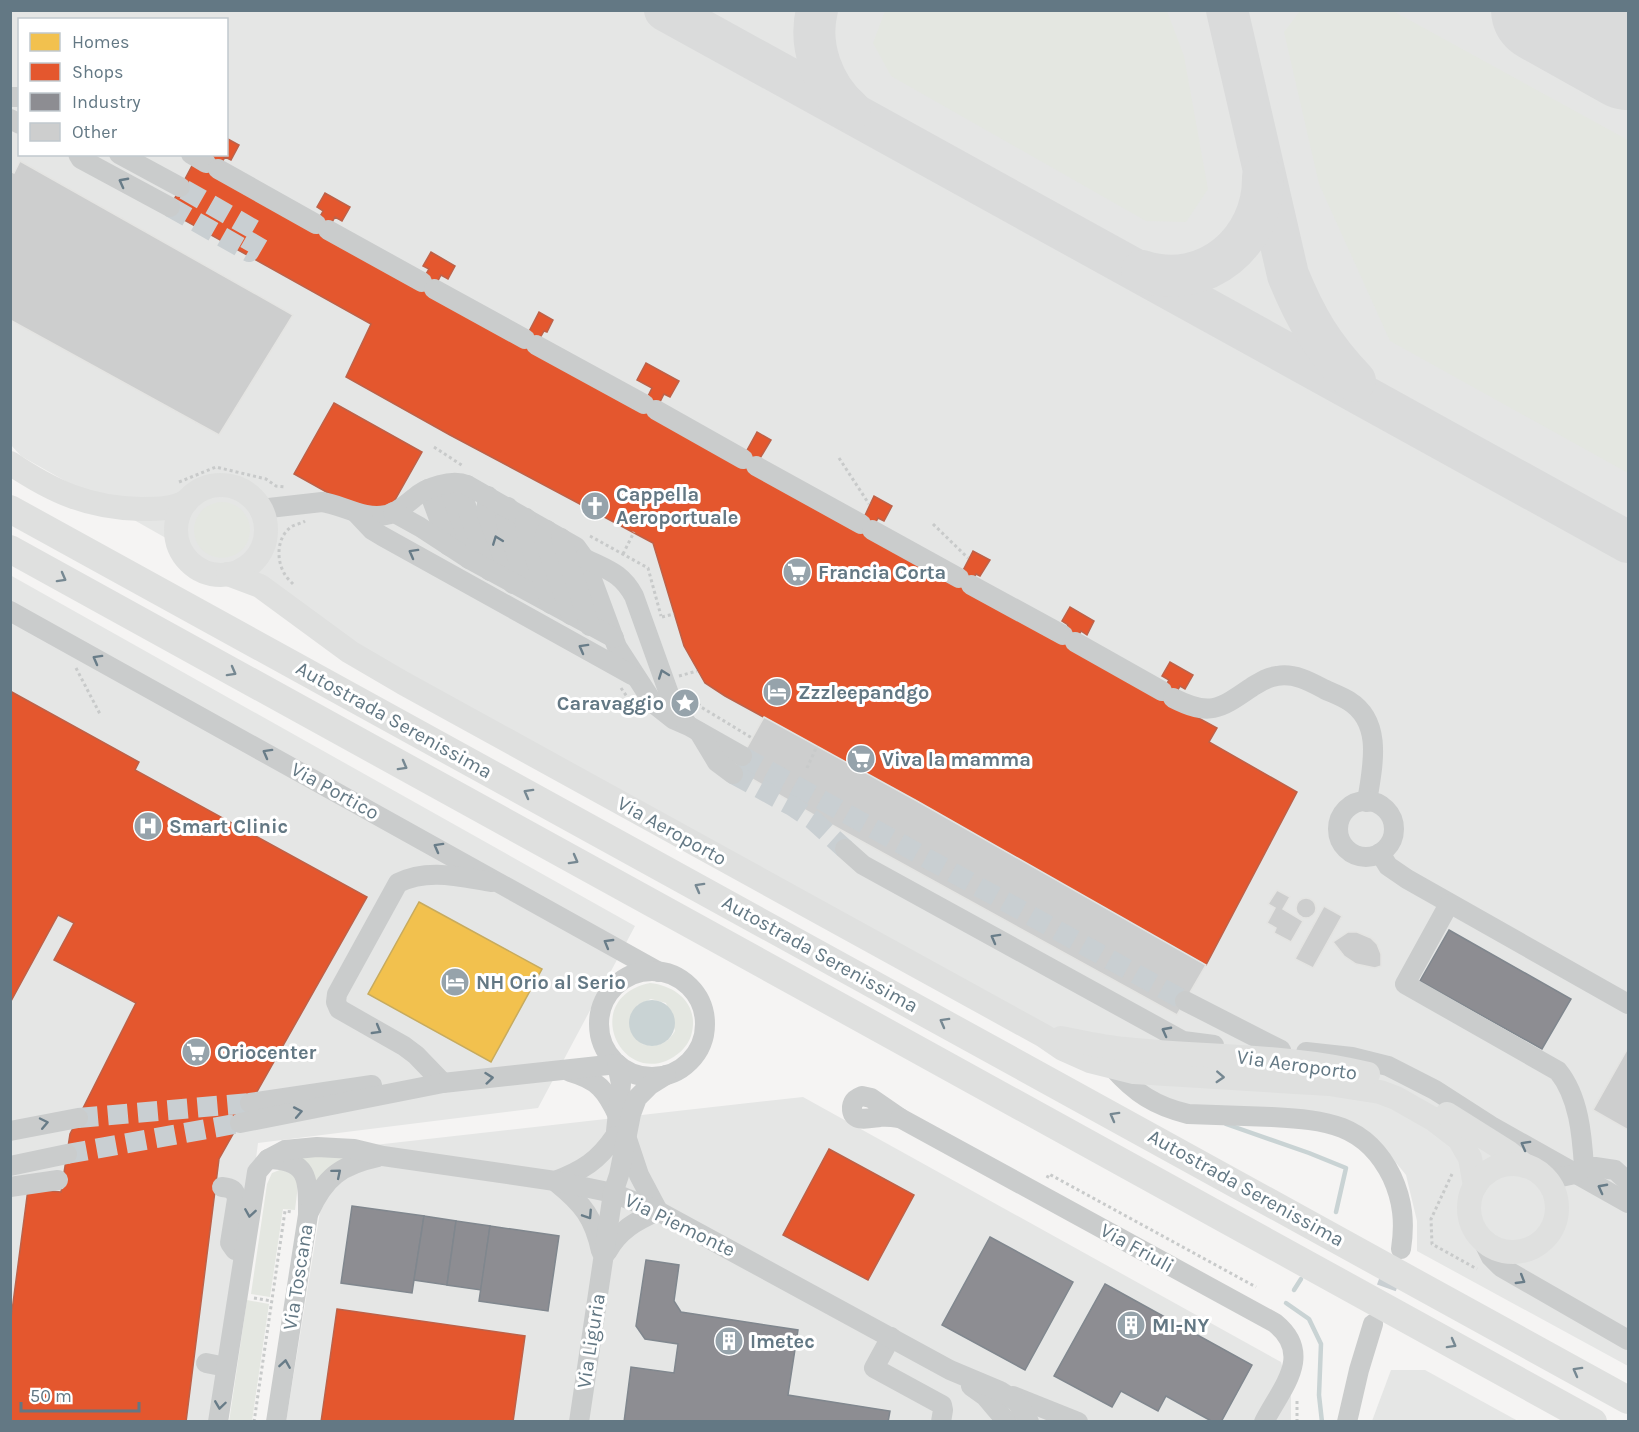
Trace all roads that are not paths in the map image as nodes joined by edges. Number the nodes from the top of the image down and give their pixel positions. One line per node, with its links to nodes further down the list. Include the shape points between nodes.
1 (79, 156): 5 (street, one-way to 1)
2 (123, 156): 4 (street)
3 (205, 162): 38 (street, via 1189,706 1214,710 1266,678 1286,675 1304,678 1350,702 1366,717 1372,737)
4 (180, 187)
5 (170, 207)
6 (10, 463): 12 (main road, via 69,497)
7 (467, 484): 8 (street); 10 (street); 25 (street, via 465,502)
8 (436, 487): 15 (street); 21 (street); 24 (street)
9 (180, 493): 12 (main road, via 179,506); 14 (main road, via 222,486 244,492); 20 (main road)
10 (488, 496): 11 (street); 27 (street, one-way to 10, via 486,512)
11 (508, 507): 17 (street); 27 (street, via 505,519)
12 (117, 508): 20 (main road, via 161,526)
13 (10, 509): 81 (highway, Autostrada Serenissima, one-way to 13)
14 (260, 509): 16 (street, via 322,502); 19 (main road, Via Aeroporto, via 266,530)
15 (393, 512): 16 (street, via 386,516); 21 (street)
16 (356, 513): 34 (street, one-way to 16, via 382,536)
17 (526, 518): 18 (street); 28 (street, via 525,529)
18 (554, 534): 23 (street, via 576,547); 30 (street, via 544,539); 32 (street)
19 (264, 544): 26 (main road, via 253,562); 31 (main road, Via Aeroporto, via 270,568)
20 (180, 546): 26 (main road, Via Aeroporto, via 199,569)
21 (449, 546): 24 (street)
22 (10, 549): 83 (highway, Autostrada Serenissima, one-way to 83)
23 (584, 558): 33 (street); 35 (street, one-way to 23, via 672,702 627,583)
24 (469, 559): 25 (street)
25 (490, 571): 27 (street)
26 (228, 574): 31 (main road, Via Aeroporto, via 260,586)
27 (521, 588): 28 (street)
28 (551, 604): 30 (street)
29 (10, 611): 41 (street, Via Portico, one-way to 29)
30 (571, 615): 32 (street)
31 (304, 620): 46 (main road, Via Aeroporto, via 403,683)
32 (590, 626): 33 (street)
33 (614, 638): 34 (street)
34 (634, 676): 35 (street, via 664,713)
35 (694, 729): 36 (street); 37 (street, via 717,762)
36 (742, 756)
37 (733, 774)
38 (1367, 802): 40 (street, via 1380,805 1392,819 1393,837); 40 (street, via 1346,809 1338,834 1341,843 1354,855 1370,857)
39 (845, 849): 47 (street, one-way to 39, via 1183,1041 863,865)
40 (1380, 853): 42 (street, via 1388,866)
41 (505, 885): 43 (street, Via Portico, one-way to 41); 52 (street, one-way to 52, via 430,874 398,883 337,994 339,1009 404,1046)
42 (1449, 904): 45 (street); 60 (street, via 1405,984 1558,1071 1567,1082)
43 (659, 972): 48 (street, via 624,979 607,996 599,1018 601,1040); 51 (street, via 688,986 700,1001 705,1021 700,1047 690,1062)
44 (1185, 1001): 47 (street)
45 (1629, 1004)
46 (1044, 1036): 50 (main road, Via Aeroporto); 65 (main road, Via Aeroporto, via 1123,1049 1268,1058 1384,1078)
47 (1281, 1050): 67 (street, one-way to 47, via 1491,1126 1388,1066 1352,1057)
48 (617, 1064): 49 (street); 51 (street, via 640,1076); 58 (street, via 621,1084)
49 (564, 1070): 52 (street, one-way to 49); 58 (street, via 587,1077 599,1086 608,1096)
50 (1122, 1074): 73 (main road, Via Aeroporto, one-way to 73, via 1329,1084 1380,1092 1433,1119 1459,1139 1470,1158); 81 (street, via 1152,1102 1188,1114 1314,1119 1350,1131 1367,1142 1378,1154 1403,1208 1404,1229)
51 (666, 1076): 58 (street, Via Liguria, via 650,1084 637,1098)
52 (442, 1083): 53 (street)
53 (414, 1089): 54 (street, via 374,1085); 57 (street, one-way to 53)
54 (250, 1103)
55 (78, 1118): 59 (street, one-way to 55)
56 (900, 1118): 99 (street, Via Friuli, via 1275,1323 1291,1339 1294,1360)
57 (240, 1123)
58 (620, 1130): 70 (street, Via Liguria, via 597,1160); 75 (street, Via Liguria, via 619,1175); 77 (street, Via Liguria)
59 (10, 1131)
60 (1583, 1140): 66 (street); 67 (street)
61 (67, 1154): 64 (street)
62 (383, 1156): 63 (street, Via Piemonte, via 354,1149 317,1148 285,1150); 70 (street, Via Piemonte); 78 (street, Via Piemonte, one-way to 62, via 338,1171)
63 (268, 1159): 78 (street, Via Toscana, via 285,1161 303,1171 308,1186); 80 (street, one-way to 80, via 255,1180)
64 (13, 1164)
65 (1525, 1166): 69 (main road); 73 (main road, via 1493,1169)
66 (1608, 1168): 67 (street); 71 (street)
67 (1580, 1170): 69 (street); 76 (street, one-way to 67)
68 (58, 1180): 74 (street)
69 (1547, 1180): 79 (main road, via 1557,1208 1546,1238 1518,1252 1502,1251)
70 (555, 1181): 75 (street, Via Piemonte); 82 (street, Via Liguria, one-way to 82, via 588,1213 597,1229)
71 (1629, 1182)
72 (222, 1186): 80 (street, via 236,1192 230,1242 235,1250)
73 (1475, 1186): 79 (main road, via 1470,1218)
74 (10, 1187)
75 (613, 1193): 77 (street, Via Piemonte); 82 (street, Via Liguria)
76 (1629, 1203)
77 (658, 1211): 82 (street, Via Liguria, via 628,1225); 84 (street, Via Piemonte)
78 (302, 1214): 93 (street, Via Toscana, one-way to 78)
79 (1482, 1239): 85 (street, one-way to 85, via 1501,1268)
80 (243, 1251): 87 (street)
81 (1394, 1257): 90 (highway, Autostrada Serenissima, one-way to 81, via 1414,1281)
82 (603, 1260): 94 (street, Via Liguria)
83 (1373, 1312): 100 (street); 101 (highway, Autostrada Serenissima, one-way to 101, via 1401,1316)
84 (891, 1337): 88 (street, Via Piemonte); 95 (street, via 874,1368 942,1405)
85 (1629, 1340)
86 (206, 1363): 87 (street)
87 (226, 1367): 92 (street, one-way to 92)
88 (950, 1370): 89 (street, Via Piemonte); 91 (street, Via Piemonte, via 985,1396)
89 (1000, 1390): 97 (street, Via Piemonte, via 1017,1402); 98 (street)
90 (1629, 1400)
91 (1004, 1417): 96 (street)
92 (218, 1422)
93 (276, 1422)
94 (579, 1422)
95 (941, 1422)
96 (1023, 1422)
97 (1029, 1422)
98 (1077, 1422)
99 (1264, 1422)
100 (1347, 1422)
101 (1593, 1422)

